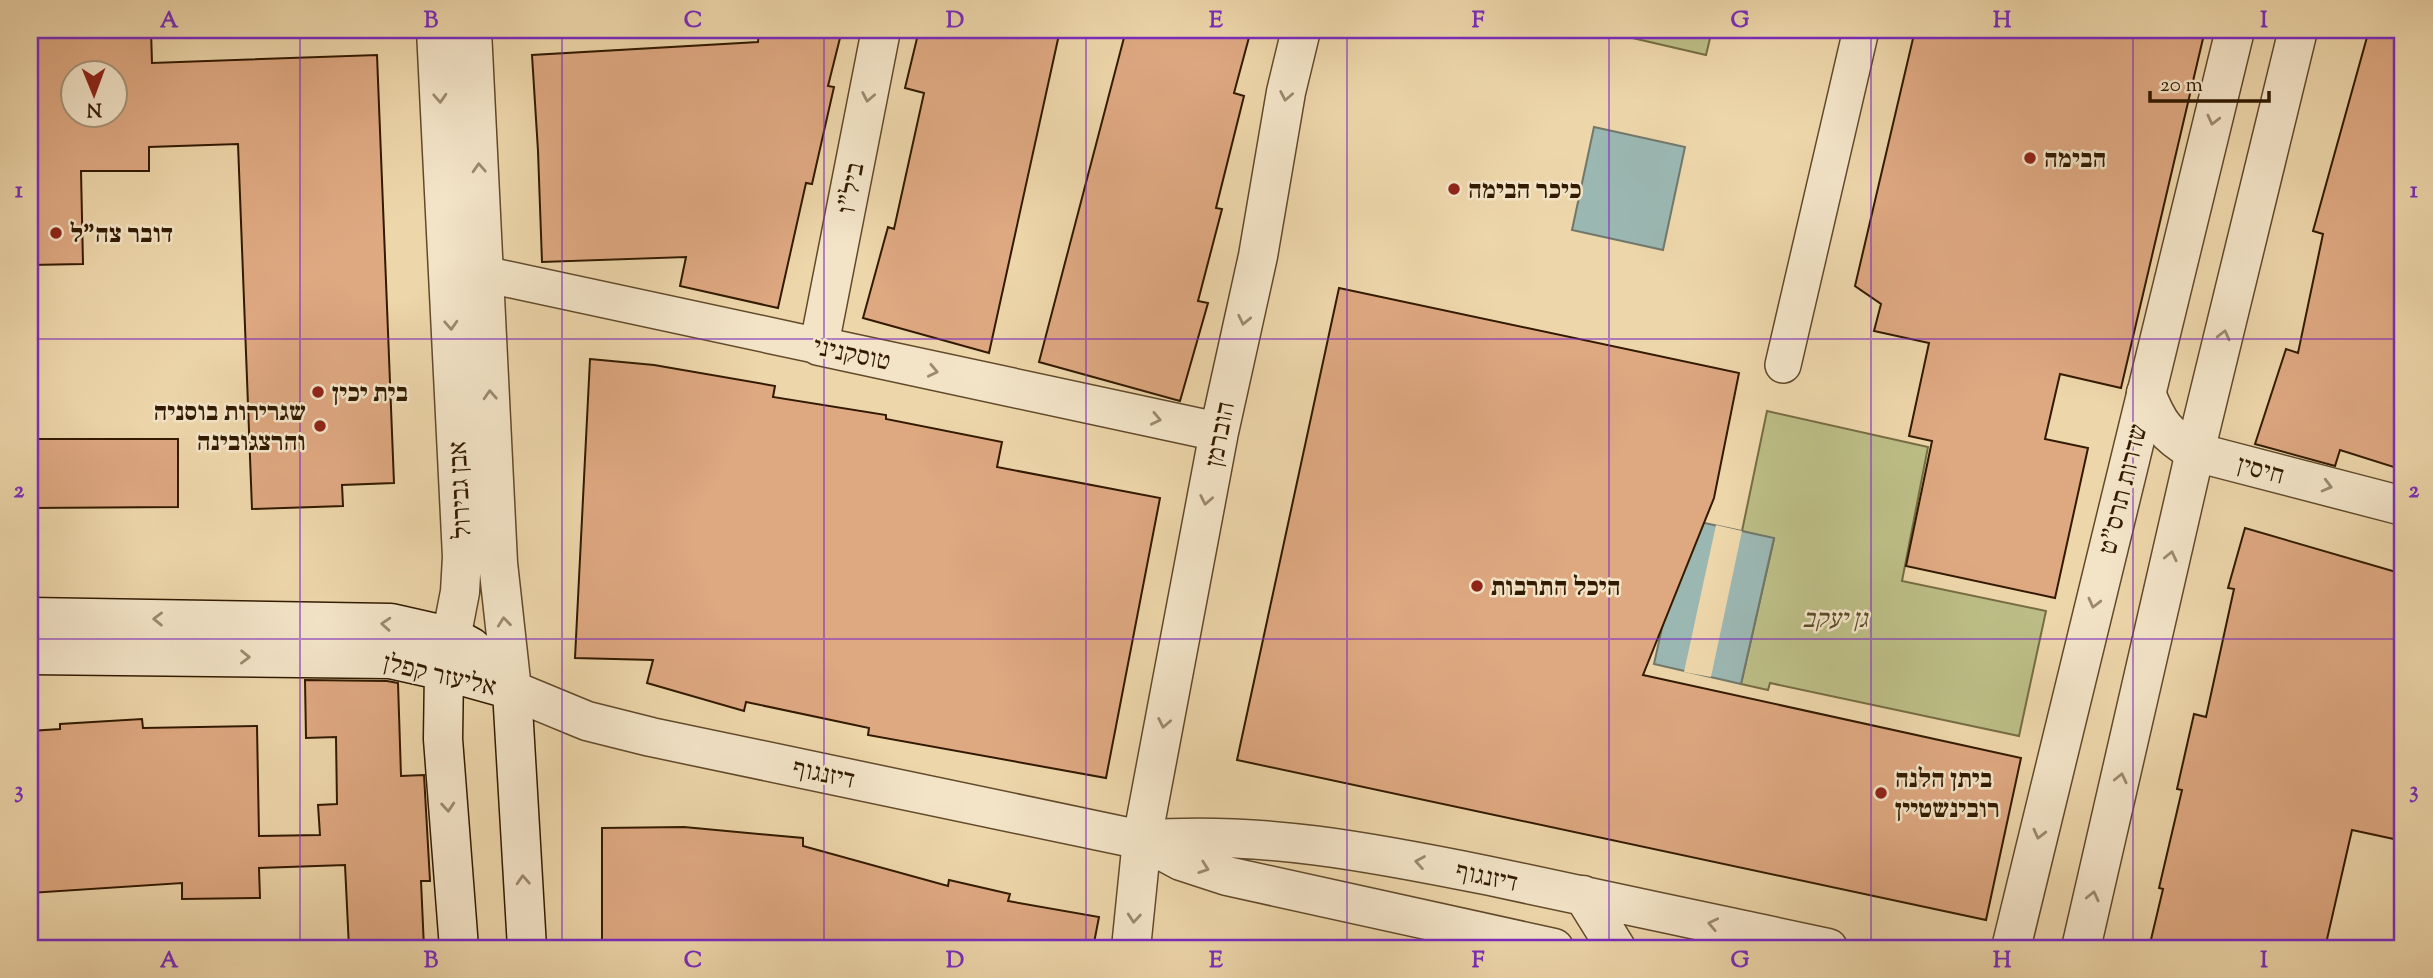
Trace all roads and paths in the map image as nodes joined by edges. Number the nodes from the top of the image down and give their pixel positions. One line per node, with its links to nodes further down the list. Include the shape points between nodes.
1 (436, 30): 16 (street, אבן גבירול, one-way to 16, via 462,557)
2 (472, 30): 8 (street, אבן גבירול, one-way to 2)
3 (881, 30): 9 (street, ביל"ו, one-way to 9)
4 (1301, 30): 12 (street, הוברמן, one-way to 12)
5 (1861, 30): 10 (street)
6 (2235, 30): 11 (street, שדרות תרס"ט, one-way to 11)
7 (2298, 30): 13 (street, one-way to 7)
8 (484, 274): 9 (street, טוסקניני); 18 (street, אבן גבירול, one-way to 8, via 498,563)
9 (819, 346): 12 (street, טוסקניני, one-way to 12)
10 (1783, 365)
11 (2146, 393): 13 (street, חיסין, via 2161,426); 27 (street, שדרות תרס"ט, one-way to 27)
12 (1219, 432): 19 (street, הוברמן, one-way to 19)
13 (2195, 452): 14 (street, חיסין, one-way to 14); 28 (street, one-way to 13)
14 (2403, 506)
15 (30, 617): 16 (street, אליעזר קפלן, one-way to 15, via 391,623)
16 (448, 654): 17 (street, אליעזר קפלן, one-way to 16, via 390,659); 18 (street, אליעזר קפלן); 22 (street, אבן גבירול, one-way to 22, via 443,739)
17 (30, 655)
18 (512, 690): 19 (street, דיזנגוף, via 587,721 651,737); 23 (street, אבן גבירול, one-way to 18)
19 (1142, 839): 20 (street, דיזנגוף, one-way to 19, via 1322,848 1218,836); 21 (street, דיזנגוף, one-way to 21, via 1181,861 1227,876); 24 (street, הוברמן, one-way to 24)
20 (1583, 895): 21 (street); 25 (street); 26 (street, דיזנגוף, one-way to 20)
21 (1531, 946)
22 (459, 948)
23 (527, 948)
24 (1131, 948)
25 (1616, 948)
26 (1828, 948)
27 (2011, 948)
28 (2081, 948)

